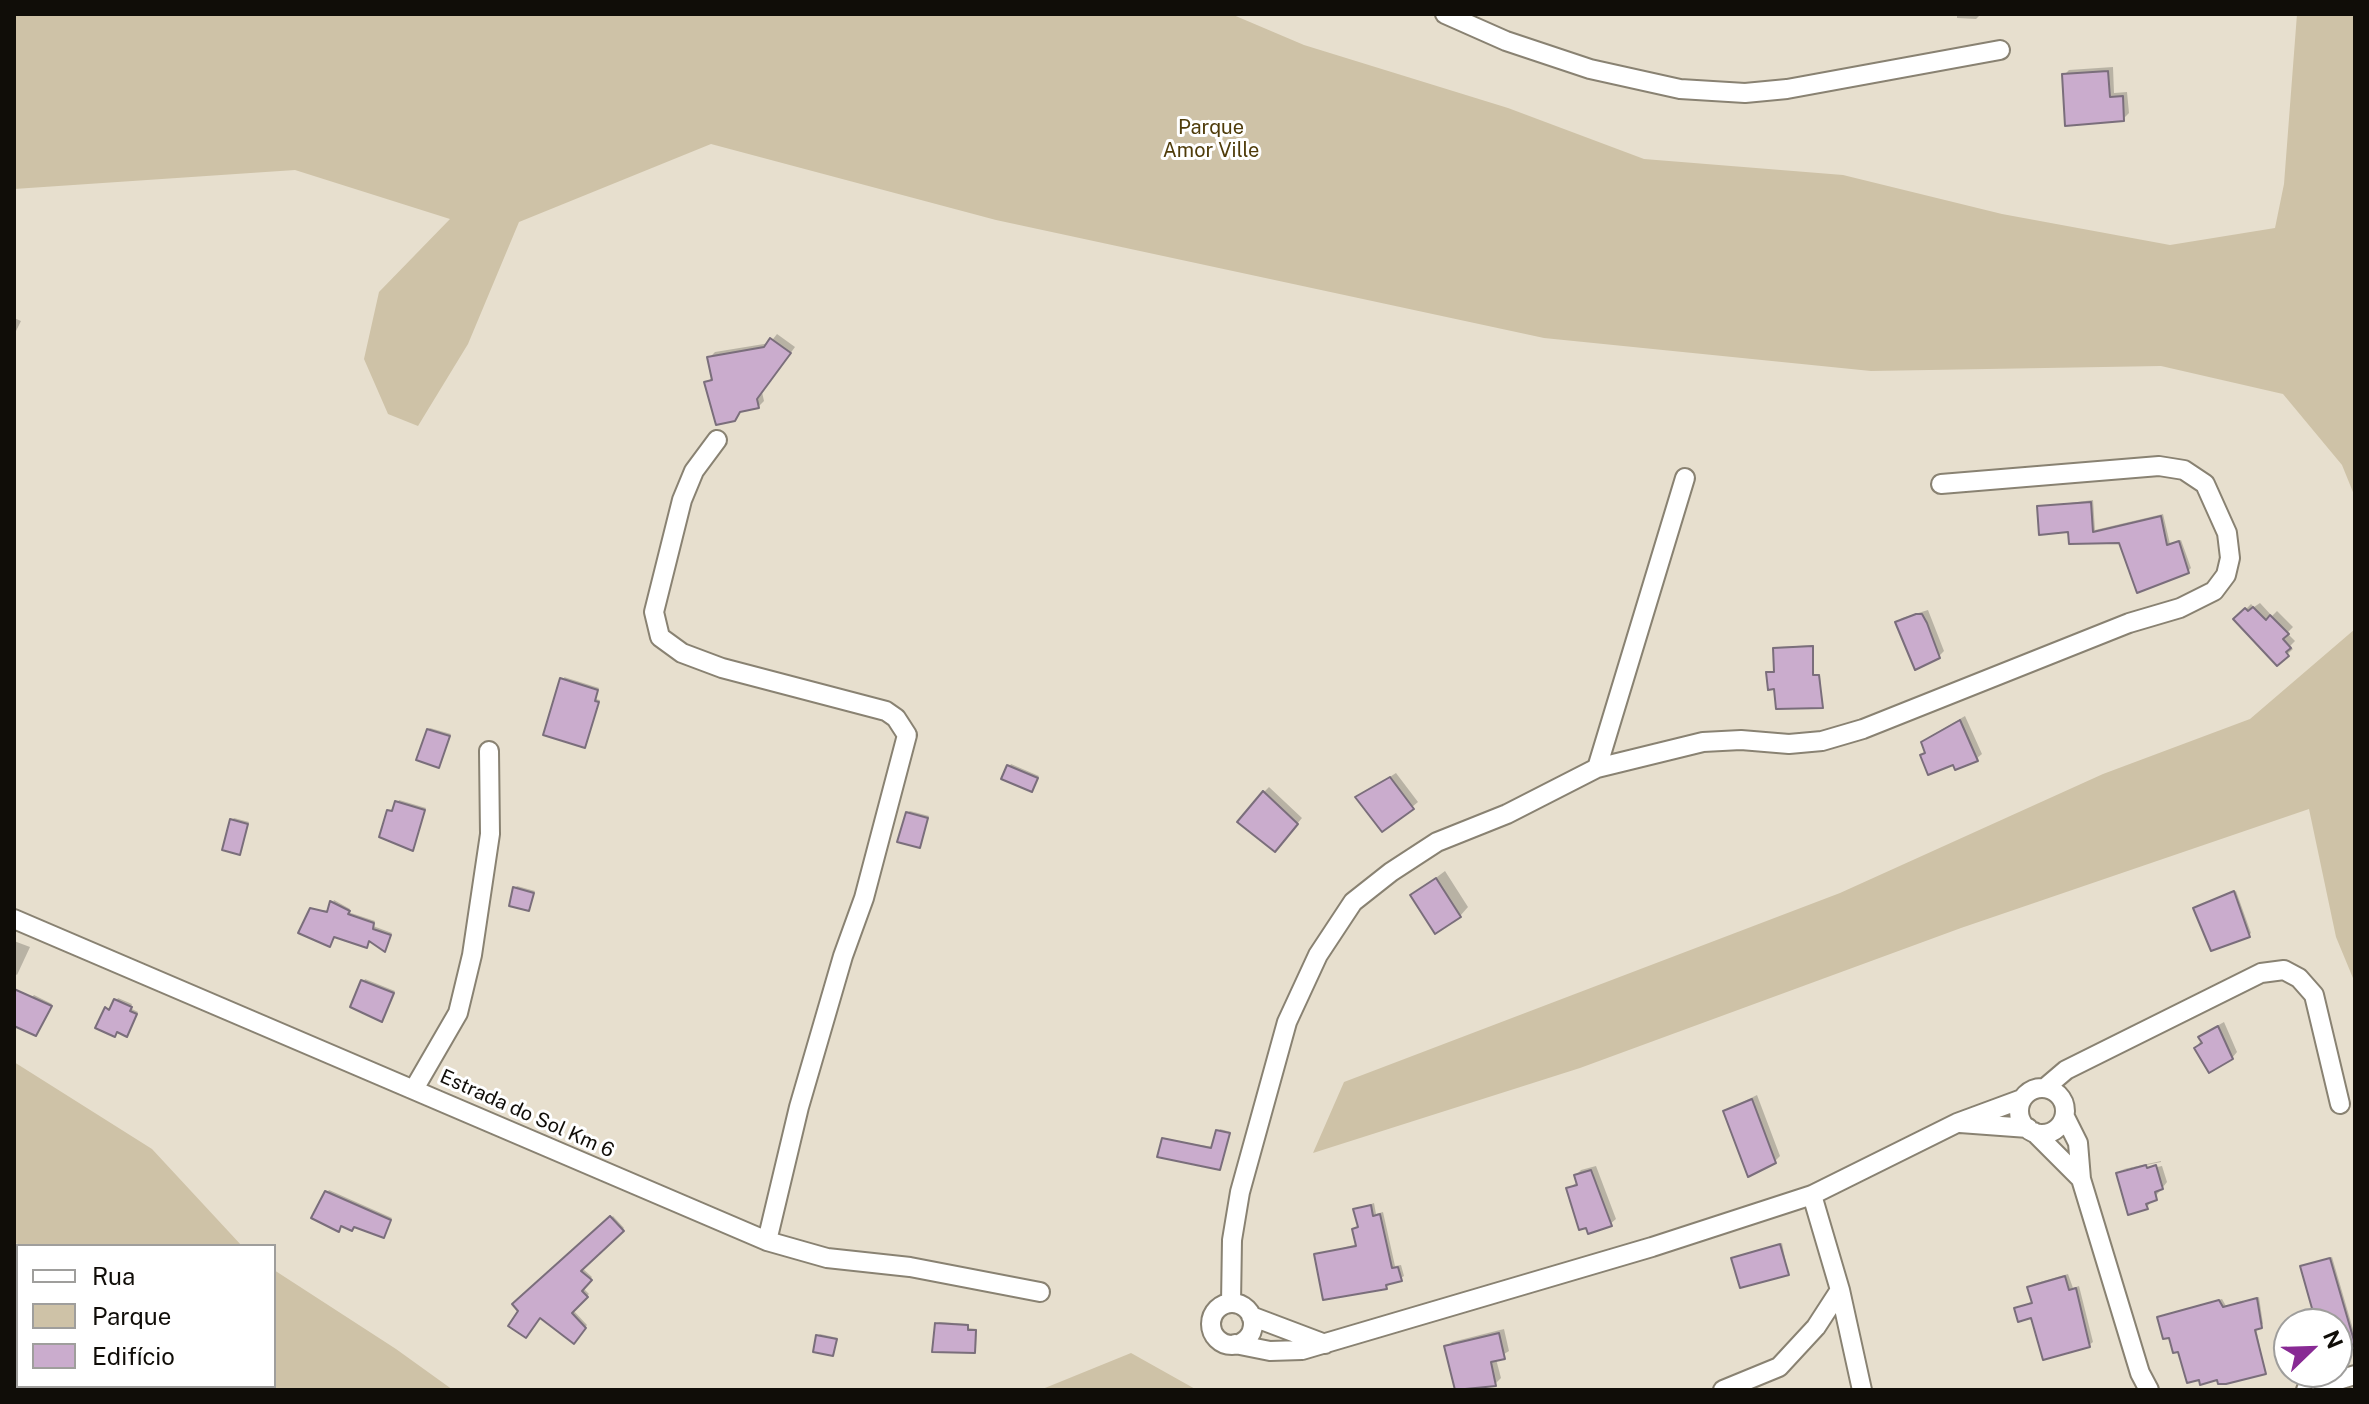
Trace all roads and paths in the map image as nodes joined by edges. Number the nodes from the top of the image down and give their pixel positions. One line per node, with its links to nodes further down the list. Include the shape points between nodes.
1 (1445, 14): 2 (street, via 1590,69 1680,89 1787,89)
2 (2000, 50)
3 (717, 440): 19 (street, via 694,471 682,500 654,612 660,637 682,653 722,668 886,711 907,735 864,898 799,1107)
4 (1685, 478): 7 (street)
5 (1941, 484): 7 (street, via 2159,466 2184,470 2205,484 2227,533 2226,575 2214,591 2180,608 2129,623 1863,729 1789,744 1703,742)
6 (489, 751): 11 (street, via 490,834 472,955 458,1013)
7 (1597, 768): 22 (street, via 1437,842 1353,902 1318,955 1287,1022 1240,1192 1232,1240)
8 (14, 919): 11 (street, Estrada do Sol Km 6)
9 (2078, 1065): 10 (street); 13 (street, via 2261,973 2284,970 2314,995); 14 (street)
10 (2046, 1087): 12 (street); 14 (street, via 2058,1093)
11 (414, 1089): 19 (street, Estrada do Sol Km 6)
12 (2022, 1099): 15 (street); 16 (street, via 2019,1109)
13 (2340, 1104)
14 (2065, 1110): 16 (street, via 2053,1131); 17 (street, via 2078,1143)
15 (1957, 1123): 16 (street); 18 (street)
16 (2031, 1130): 17 (street)
17 (2081, 1179): 29 (street)
18 (1812, 1195): 20 (street); 25 (street)
19 (767, 1241): 21 (street, Estrada do Sol Km 6, via 827,1258 910,1267)
20 (1840, 1290): 27 (street, via 1816,1327 1779,1367); 28 (street)
21 (1040, 1292)
22 (1231, 1303): 23 (street, via 1243,1306); 24 (street, via 1219,1308 1212,1326 1217,1338)
23 (1251, 1316): 24 (street, via 1250,1334); 25 (street)
24 (1235, 1344): 25 (street, via 1285,1351)
25 (1325, 1344)
26 (2355, 1375): 30 (street)
27 (1723, 1390)
28 (1862, 1390)
29 (2149, 1390)
30 (2306, 1390)

